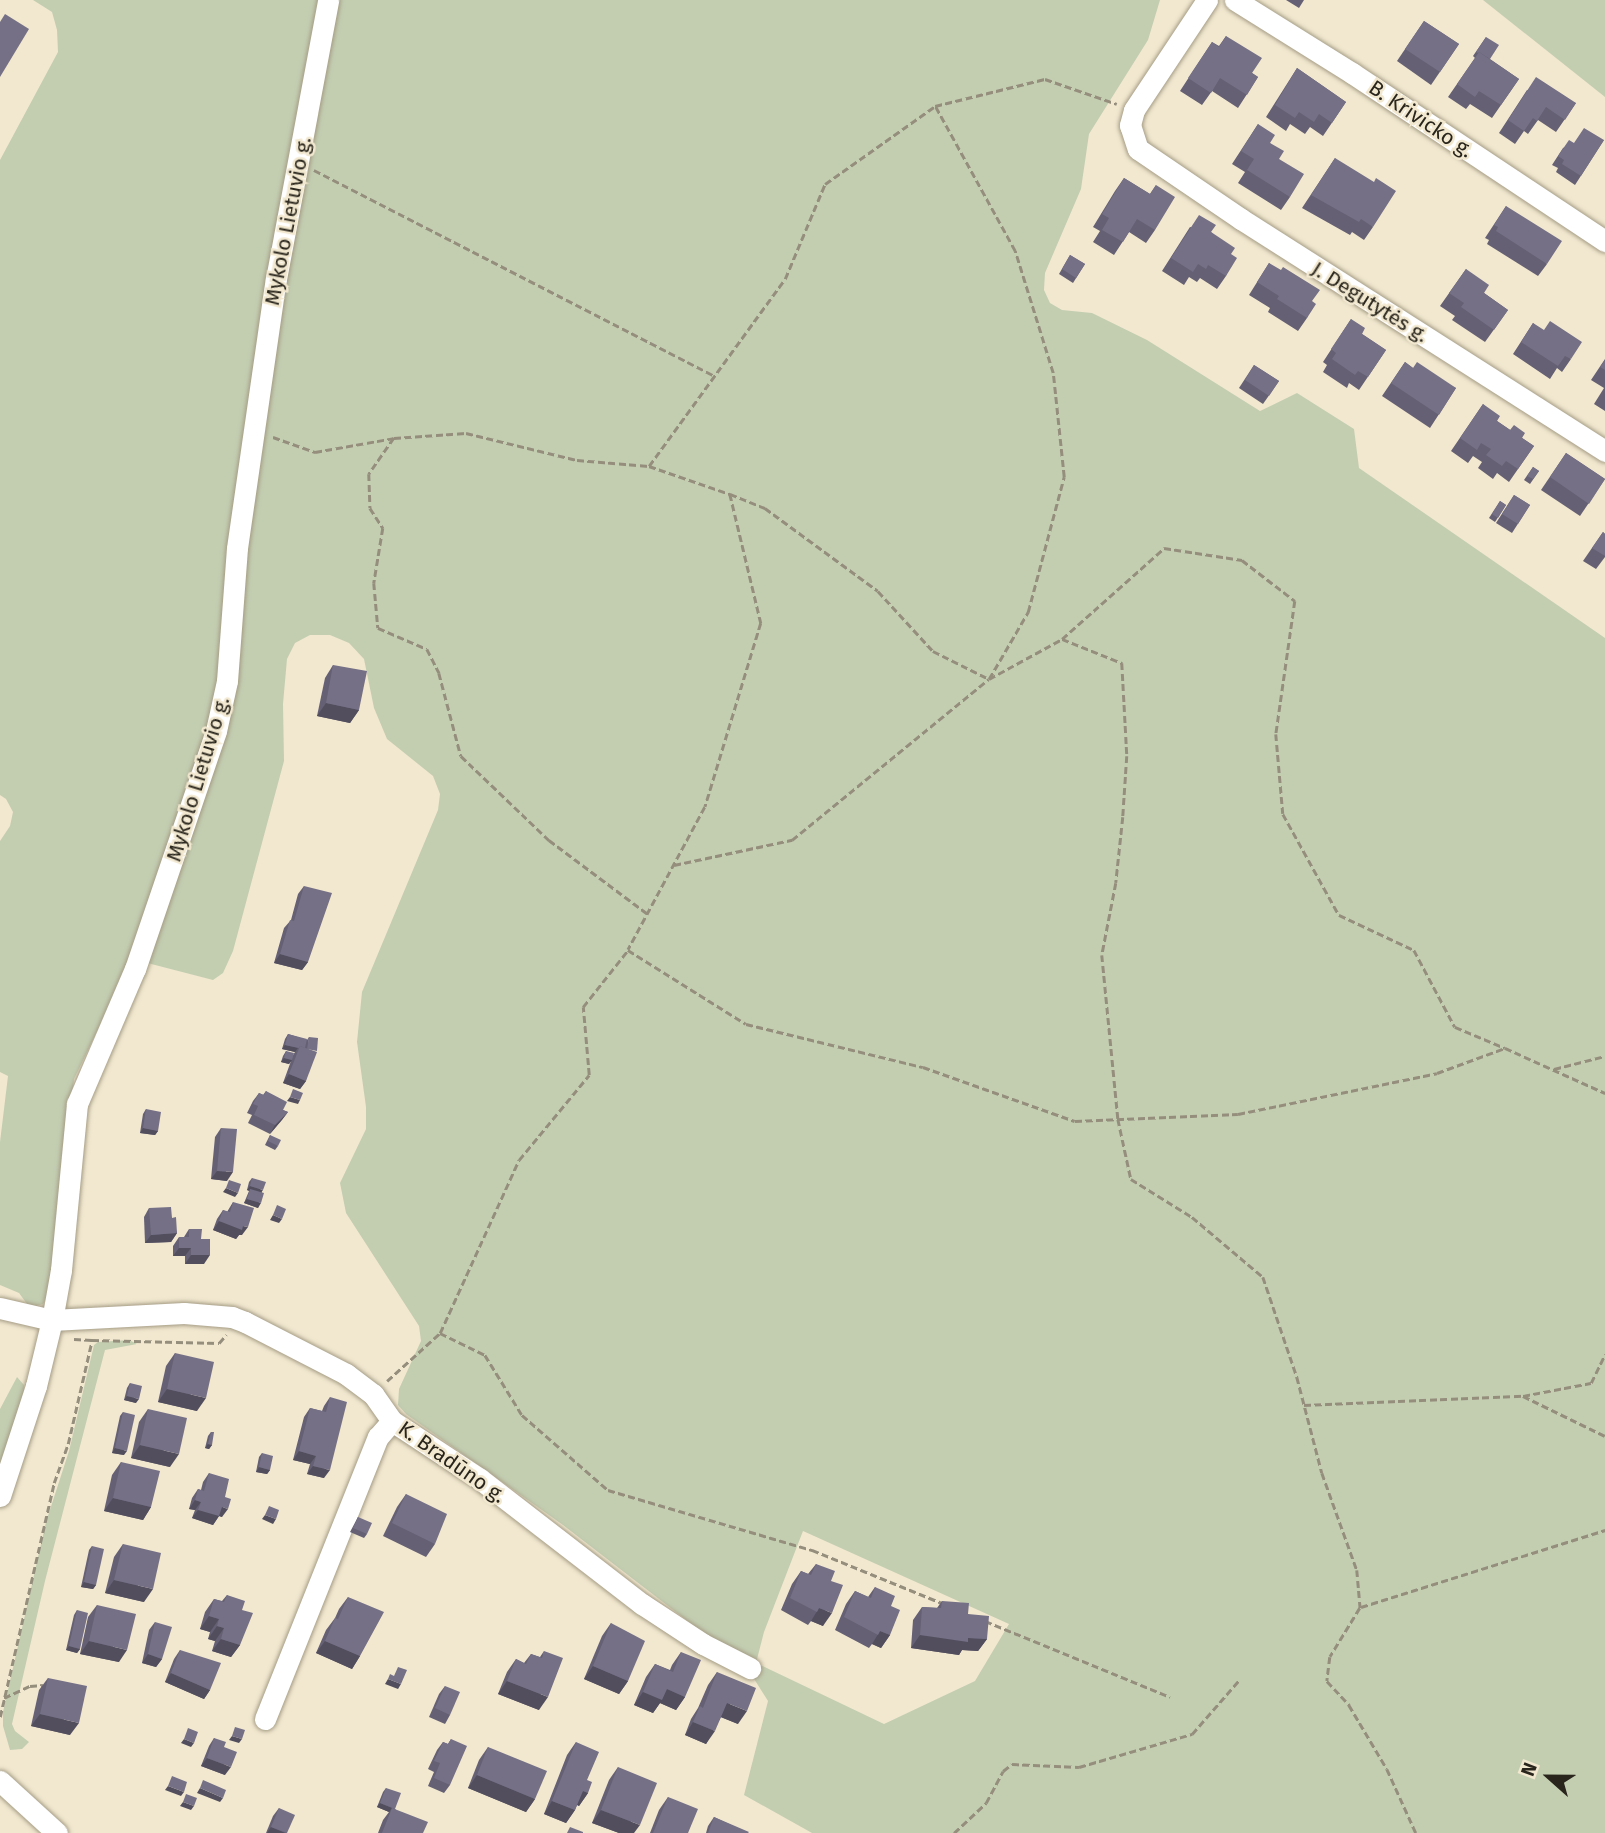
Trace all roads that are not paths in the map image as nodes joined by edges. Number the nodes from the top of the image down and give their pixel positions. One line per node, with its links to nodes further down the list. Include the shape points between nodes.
1 (328, 0): 7 (street, Mykolo Lietuvio g., via 276,279 237,548 227,681 216,731 135,969 77,1104)
2 (1207, 0): 5 (street, J. Degutytės g., via 1134,110 1130,125 1138,149)
3 (1235, 0): 4 (street, B. Krivicko g.)
4 (1605, 241)
5 (1605, 451)
6 (0, 1308): 7 (street, K. Bradūno g.)
7 (52, 1320): 8 (street, K. Bradūno g., via 184,1313 232,1317 346,1374 373,1394); 9 (street, Mykolo Lietuvio g.)
8 (393, 1420): 10 (street, K. Bradūno g., via 480,1479 642,1604); 11 (street, via 378,1437)
9 (0, 1496)
10 (750, 1668)
11 (265, 1720)
12 (0, 1781): 13 (street)
13 (57, 1833)

